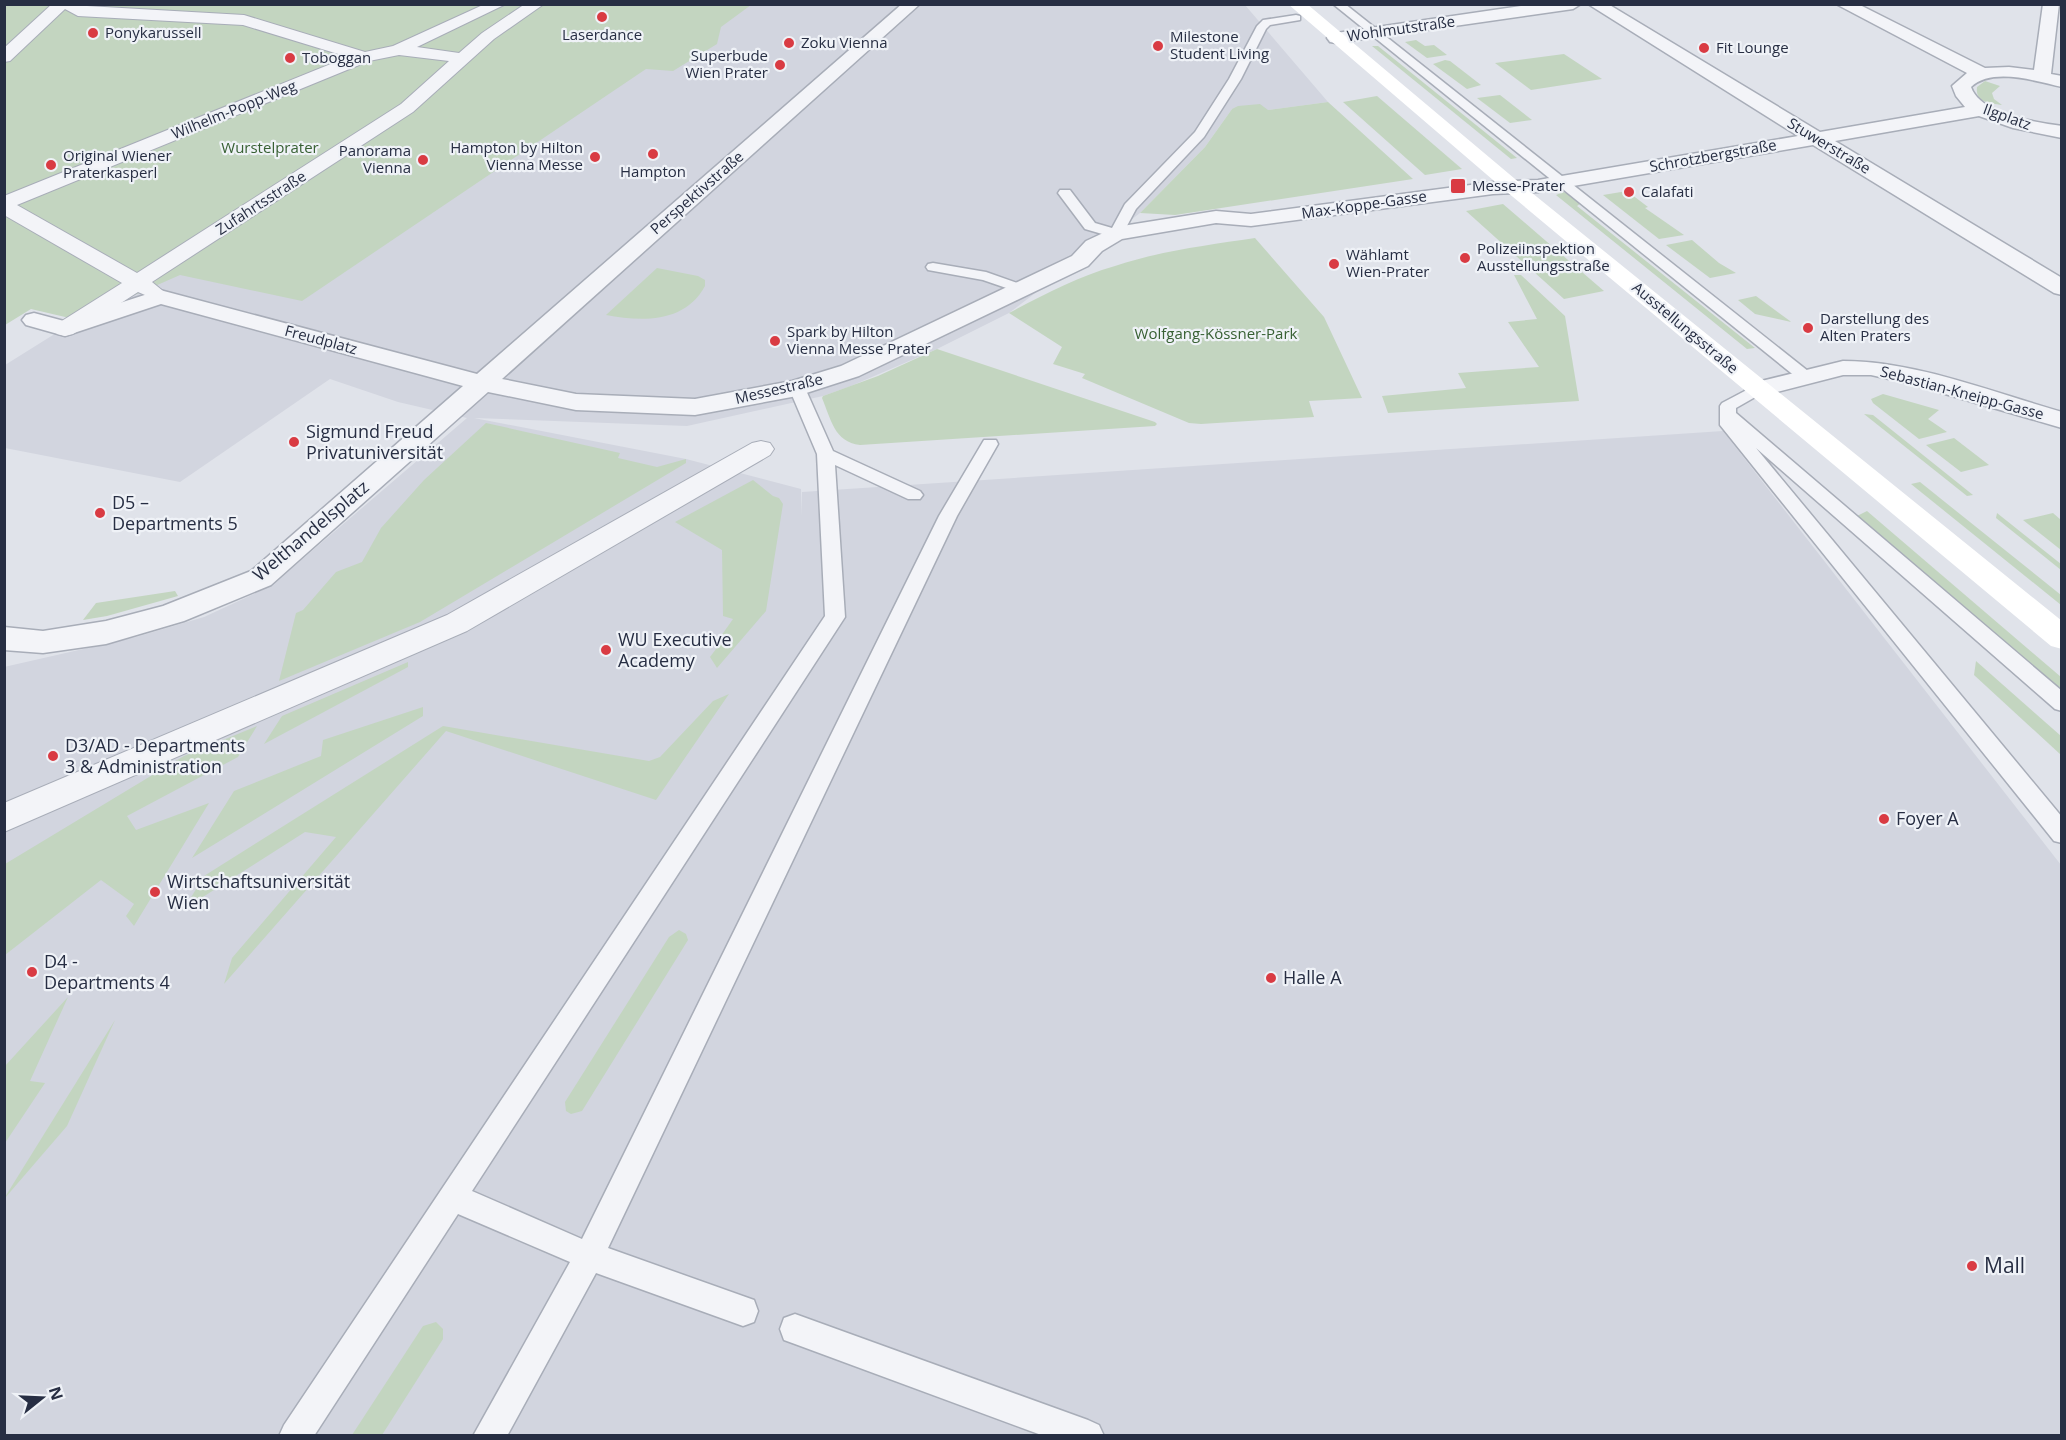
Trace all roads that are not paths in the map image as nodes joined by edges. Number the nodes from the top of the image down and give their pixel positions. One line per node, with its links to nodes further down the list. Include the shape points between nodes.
1 (62, 4): 19 (street)
2 (68, 4): 14 (street, via 78,10)
3 (156, 4): 14 (street)
4 (499, 4): 20 (street)
5 (537, 4): 23 (street, Zufahrtsstraße, via 511,19)
6 (912, 4): 45 (street, Perspektivstraße)
7 (1338, 4): 17 (lane)
8 (1573, 4): 17 (street, Wohlmutstraße)
9 (1596, 4): 29 (street, Stuwerstraße)
10 (1844, 4): 24 (street)
11 (2051, 4): 25 (street)
12 (270, 8): 16 (street)
13 (1264, 10): 15 (lane, Ausstellungsstraße, via 1276,17)
14 (136, 13): 16 (street)
15 (1300, 13): 18 (main road, Ausstellungsstraße); 35 (lane, via 1267,22 1261,28 1236,79 1200,134 1130,207)
16 (244, 20): 22 (street)
17 (1374, 33): 18 (street, Wohlmutstraße); 30 (lane)
18 (1336, 38): 31 (main road, Ausstellungsstraße)
19 (11, 44): 21 (street)
20 (399, 50): 22 (street, Wilhelm-Popp-Weg); 23 (street)
21 (4, 57)
22 (363, 57): 33 (street, Wilhelm-Popp-Weg)
23 (463, 58): 38 (street, Zufahrtsstraße, via 407,108)
24 (1983, 74): 25 (street, Ilgplatz); 27 (street, Ilgplatz, via 1967,79 1961,86 1966,99)
25 (2042, 77): 26 (street, Ilgplatz)
26 (2061, 82)
27 (1983, 110): 28 (street, Ilgplatz, via 2029,127); 29 (street, Schrotzbergstraße)
28 (2061, 132)
29 (1816, 138): 30 (street, Schrotzbergstraße); 40 (street, Stuwerstraße)
30 (1560, 182): 31 (street, Schrotzbergstraße); 44 (lane)
31 (1514, 188): 34 (street, Max-Koppe-Gasse); 47 (main road, Ausstellungsstraße)
32 (1065, 193): 35 (lane, via 1090,226)
33 (4, 204): 38 (street)
34 (1251, 220): 35 (street, Max-Koppe-Gasse, via 1216,218); 36 (street, Max-Koppe-Gasse, via 1225,231 1177,237)
35 (1116, 234): 36 (street, Messestraße, via 1094,246)
36 (1080, 261): 39 (street, Messestraße)
37 (933, 267): 39 (lane, via 986,276)
38 (138, 282): 41 (street); 43 (street, Zufahrtsstraße)
39 (1018, 288): 46 (street, Messestraße, via 850,371)
40 (2061, 288)
41 (160, 297): 43 (street); 45 (street, Freudplatz)
42 (34, 320): 43 (street)
43 (65, 329)
44 (1806, 378): 47 (street, Sebastian-Kneipp-Gasse); 49 (street, Sebastian-Kneipp-Gasse, via 1843,368 1883,370)
45 (482, 382): 46 (street, Messestraße, via 576,402 695,407); 54 (street, Welthandelsplatz, via 261,578 210,601 128,629 52,642)
46 (797, 388): 52 (lane)
47 (1758, 389): 48 (lane, via 1728,406); 55 (main road, Ausstellungsstraße)
48 (1728, 414): 56 (lane); 58 (lane, via 1728,425)
49 (2061, 420)
50 (990, 444): 60 (lane, via 948,516)
51 (761, 449): 57 (street, via 522,596)
52 (826, 454): 53 (lane); 59 (lane, via 835,617)
53 (914, 495)
54 (4, 638)
55 (2061, 639)
56 (2061, 703)
57 (4, 818)
58 (2061, 834)
59 (452, 1197): 60 (lane); 63 (lane)
60 (589, 1256): 61 (lane); 64 (lane)
61 (743, 1311)
62 (795, 1329): 65 (lane)
63 (295, 1436)
64 (489, 1436)
65 (1088, 1436)

